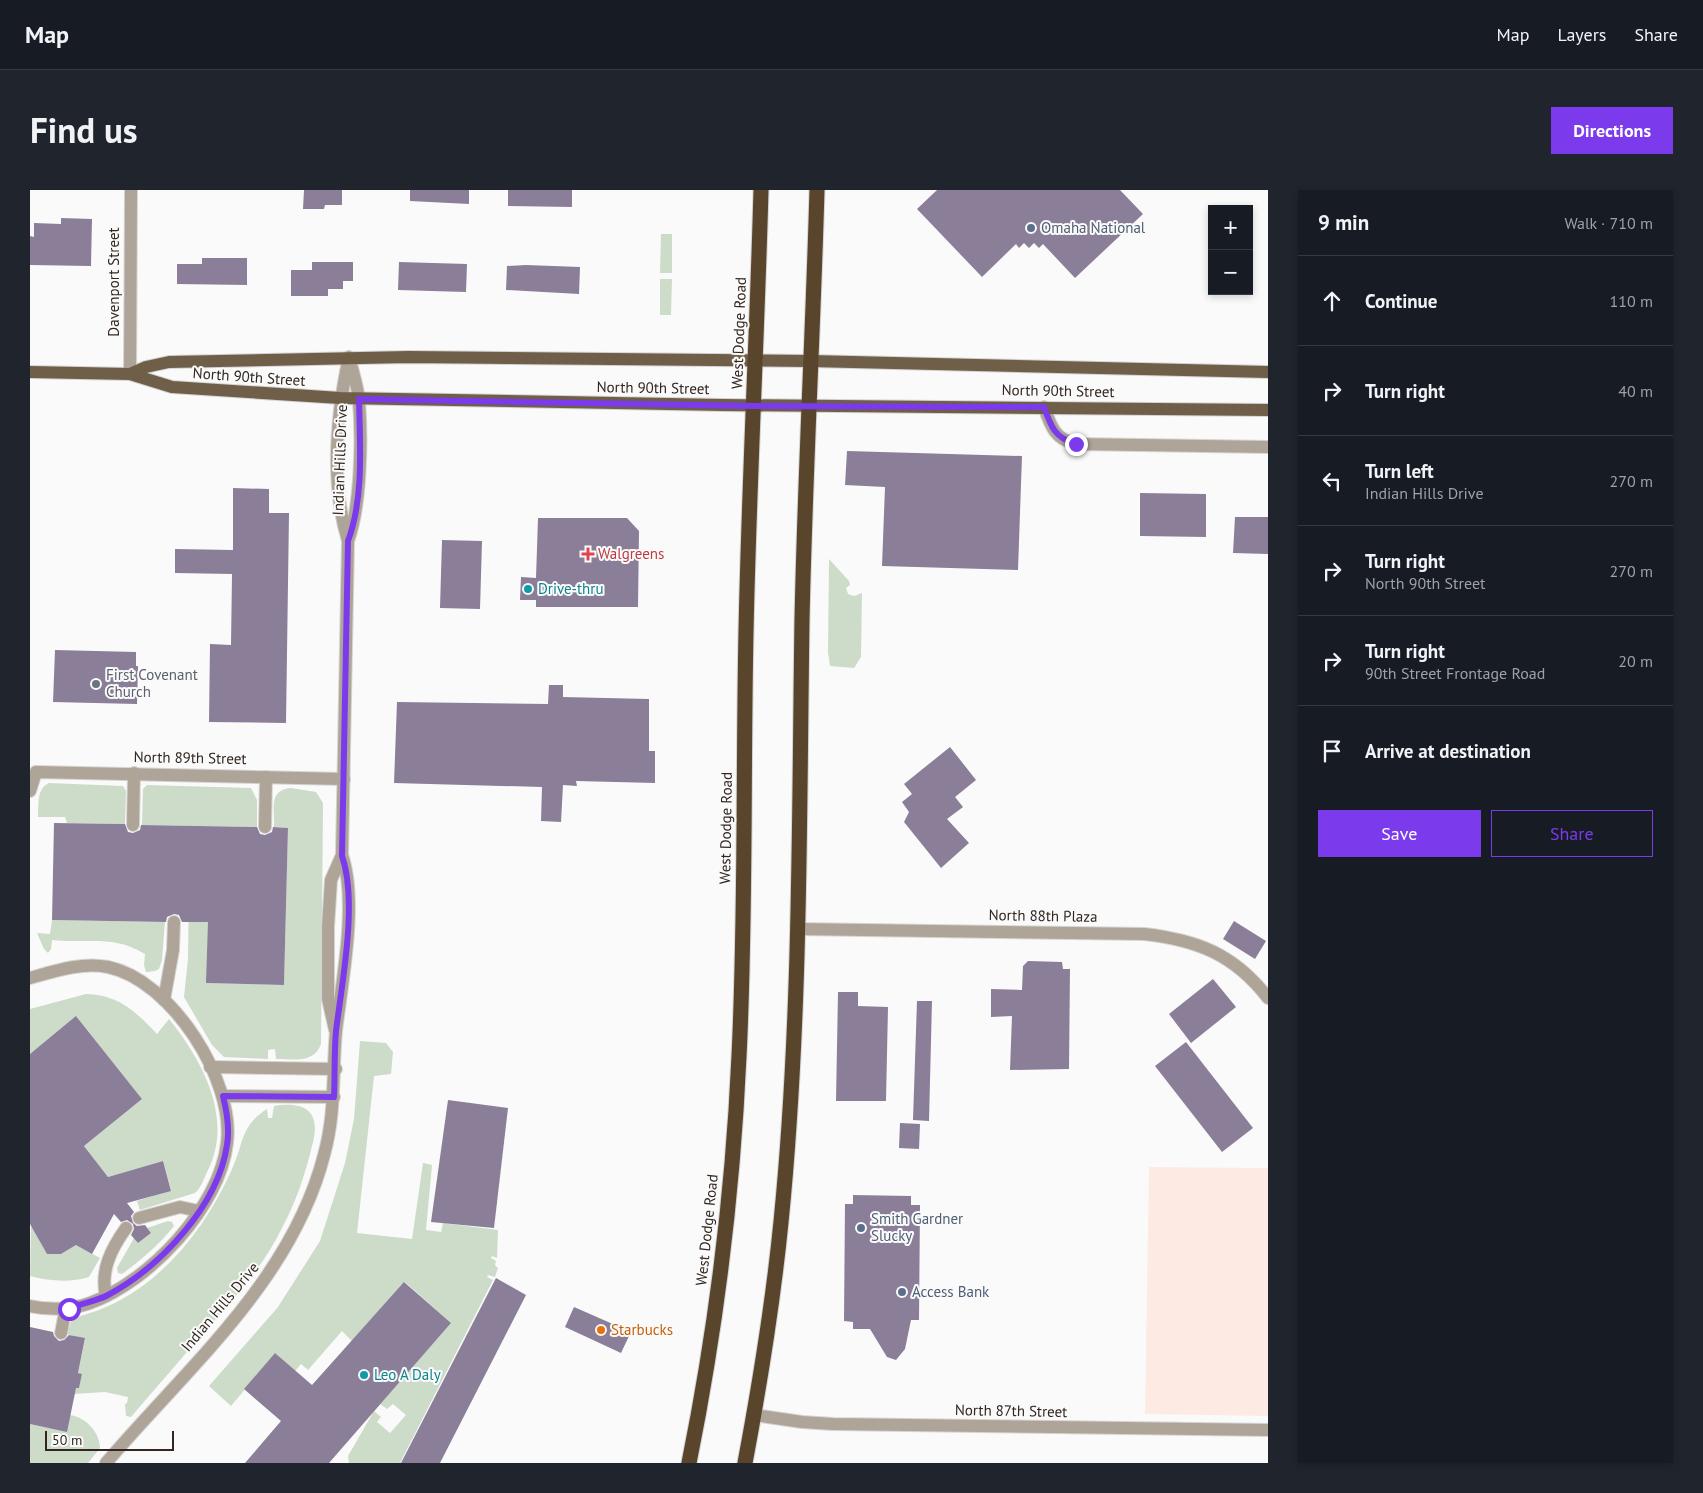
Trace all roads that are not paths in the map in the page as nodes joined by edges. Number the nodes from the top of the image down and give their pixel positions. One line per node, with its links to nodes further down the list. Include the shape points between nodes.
1 (132, 190): 9 (street, Davenport Street)
2 (761, 190): 5 (highway, West Dodge Road)
3 (816, 190): 6 (highway)
4 (349, 357): 5 (main road, North 90th Street); 9 (main road, North 90th Street, via 162,363); 10 (street, Indian Hills Drive); 11 (street, Indian Hills Drive)
5 (756, 361): 6 (main road, North 90th Street); 12 (highway, West Dodge Road)
6 (812, 361): 8 (main road, North 90th Street); 13 (highway)
7 (30, 372): 9 (main road, North 90th Street)
8 (1268, 372)
9 (130, 374): 10 (main road, North 90th Street, via 172,388)
10 (340, 398): 11 (main road, North 90th Street); 17 (street, Indian Hills Drive, via 338,498)
11 (359, 399): 12 (main road, North 90th Street); 17 (street, Indian Hills Drive, via 358,501)
12 (754, 406): 13 (main road, North 90th Street); 45 (highway, West Dodge Road, via 746,632 740,1056 719,1281)
13 (810, 406): 14 (main road, North 90th Street); 26 (highway, via 802,619)
14 (1044, 407): 15 (main road, North 90th Street); 16 (street, via 1058,437 1076,444)
15 (1268, 410)
16 (1268, 447)
17 (348, 541): 20 (street, Indian Hills Drive)
18 (134, 773): 19 (street, North 89th Street); 21 (street, North 89th Street, via 36,772); 22 (street)
19 (266, 776): 20 (street, North 89th Street); 23 (street)
20 (344, 779): 24 (street, Indian Hills Drive)
21 (30, 791)
22 (133, 824)
23 (265, 827)
24 (342, 856): 30 (street, Indian Hills Drive, via 348,881 348,900 343,988); 30 (street, Indian Hills Drive, via 330,883 329,1006)
25 (174, 922): 29 (street)
26 (797, 929): 28 (street, North 88th Plaza, via 1168,937 1206,948 1232,962); 42 (highway, via 781,1220)
27 (30, 977): 29 (street, via 79,966 102,966 131,975)
28 (1268, 998)
29 (164, 1000): 31 (street, via 193,1035)
30 (336, 1032): 32 (street, Indian Hills Drive)
31 (210, 1067): 32 (street); 33 (street)
32 (336, 1069): 34 (street, Indian Hills Drive)
33 (223, 1096): 34 (street); 35 (street, via 228,1121 227,1145 218,1174)
34 (334, 1097): 44 (street, Indian Hills Drive, via 328,1140 316,1182 273,1269 241,1311)
35 (199, 1211): 36 (street, via 180,1207); 38 (street, via 160,1256)
36 (139, 1218)
37 (126, 1228): 38 (street, via 106,1264 103,1283)
38 (106, 1296): 40 (street)
39 (30, 1306): 40 (street)
40 (70, 1307): 41 (street, via 65,1312)
41 (61, 1333)
42 (754, 1415): 43 (street, North 87th Street, via 833,1424); 46 (highway)
43 (1268, 1430)
44 (106, 1463)
45 (689, 1463)
46 (745, 1463)

